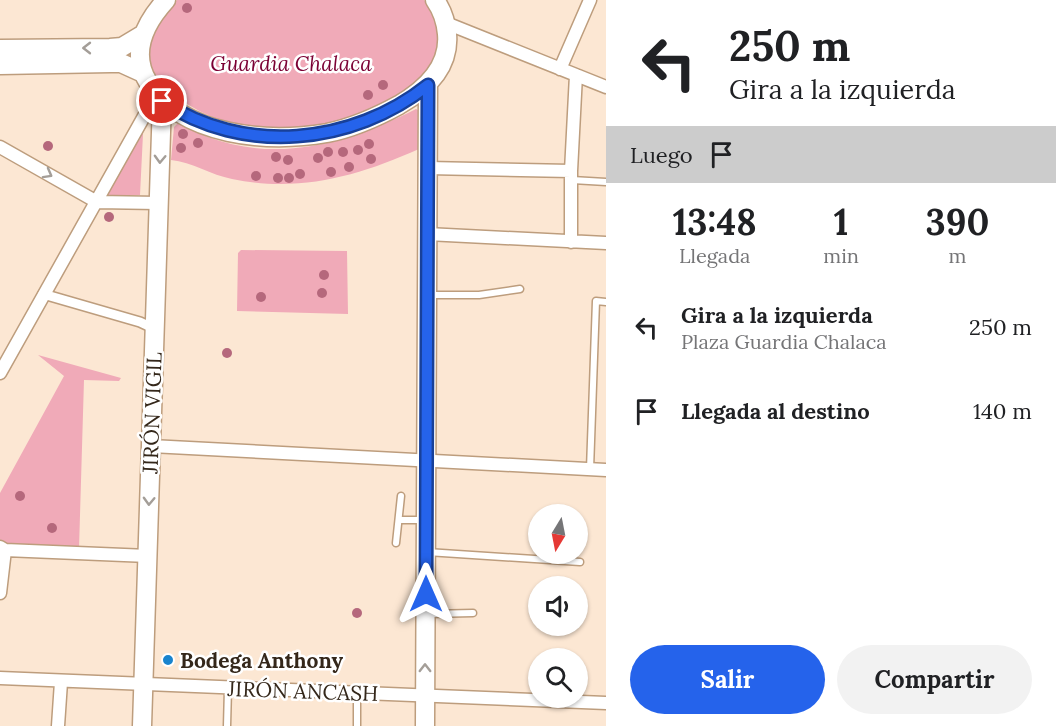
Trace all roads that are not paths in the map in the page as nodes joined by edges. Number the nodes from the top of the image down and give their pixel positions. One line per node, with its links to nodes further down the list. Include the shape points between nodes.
1 (166, 0): 5 (main road)
2 (435, 0): 4 (main road)
3 (590, 0): 8 (street)
4 (446, 23): 8 (street); 11 (main road, via 448,42 444,59)
5 (142, 35): 6 (main road, one-way to 6, via 122,47); 9 (main road)
6 (0, 49)
7 (0, 65): 9 (main road, via 121,63)
8 (560, 69): 10 (street)
9 (142, 73): 13 (main road)
10 (576, 75): 12 (street); 16 (street)
11 (428, 85): 13 (main road, via 412,98 367,120 328,132 295,136 221,130); 15 (main road)
12 (606, 87)
13 (159, 98): 18 (street); 19 (main road, JIRÓN VIGIL, one-way to 19)
14 (0, 147): 18 (street, one-way to 18)
15 (428, 168): 16 (street); 20 (main road)
16 (571, 176): 17 (lane); 21 (street)
17 (606, 182)
18 (97, 202): 19 (street); 24 (street)
19 (158, 203): 27 (main road, JIRÓN VIGIL)
20 (427, 234): 21 (street); 25 (main road)
21 (571, 242): 22 (street)
22 (606, 243)
23 (519, 289): 25 (lane, via 479,295)
24 (43, 294): 27 (street); 28 (street)
25 (428, 295): 30 (main road)
26 (606, 302): 31 (lane, via 596,302)
27 (155, 329): 29 (main road, JIRÓN VIGIL)
28 (1, 367)
29 (151, 446): 30 (street); 39 (main road, JIRÓN VIGIL, one-way to 39)
30 (426, 460): 31 (street); 35 (main road)
31 (590, 469): 32 (street)
32 (606, 470)
33 (401, 496): 34 (lane)
34 (400, 520): 35 (lane); 36 (lane)
35 (426, 520): 38 (main road)
36 (396, 543)
37 (3, 548): 39 (street); 41 (street)
38 (426, 552): 40 (lane); 43 (main road)
39 (148, 556): 46 (main road, JIRÓN VIGIL)
40 (528, 559)
41 (0, 593)
42 (473, 613): 43 (lane)
43 (426, 614): 49 (main road, one-way to 43)
44 (0, 678): 45 (street, JIRÓN ANCASH)
45 (61, 681): 46 (street, JIRÓN ANCASH); 51 (street)
46 (144, 685): 47 (street, JIRÓN ANCASH); 52 (main road, JIRÓN VIGIL)
47 (228, 688): 48 (street, JIRÓN ANCASH); 53 (lane)
48 (357, 694): 49 (street, JIRÓN ANCASH); 54 (lane)
49 (425, 696): 50 (street, JIRÓN ANCASH); 55 (main road)
50 (606, 703)
51 (58, 726)
52 (142, 726)
53 (227, 726)
54 (357, 726)
55 (425, 726)

